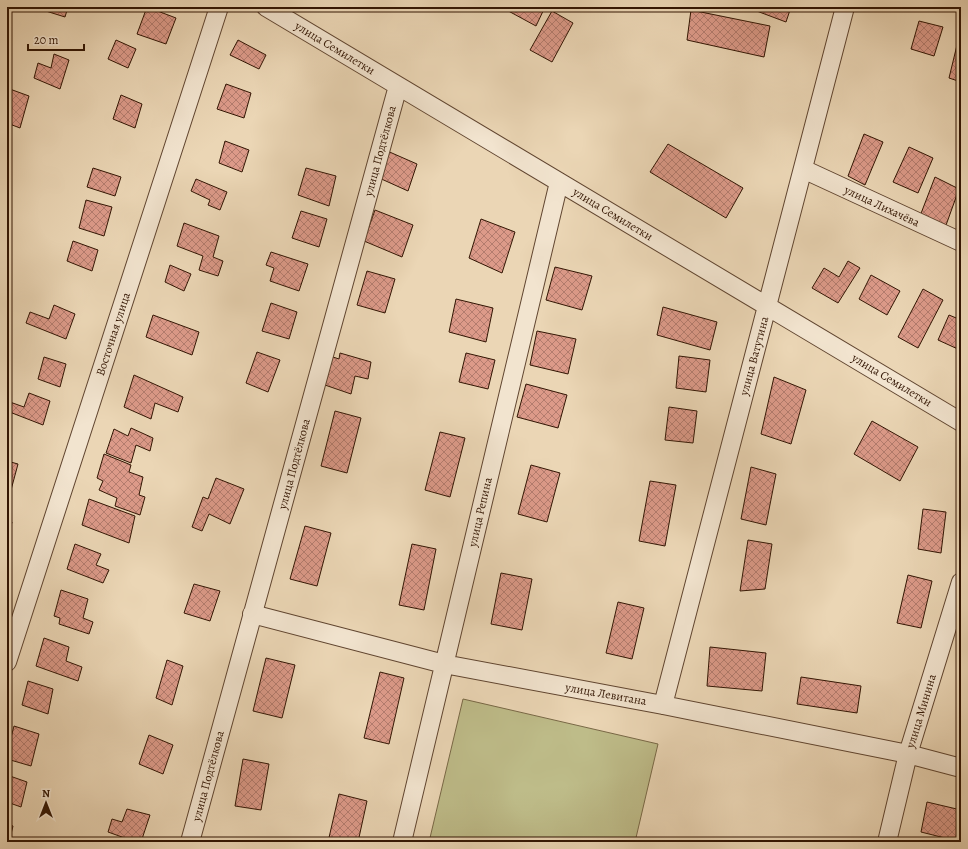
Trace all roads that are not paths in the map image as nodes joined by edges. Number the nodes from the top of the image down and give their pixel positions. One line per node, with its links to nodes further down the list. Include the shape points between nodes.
1 (219, 7): 12 (street, Восточная улица)
2 (266, 7): 4 (street, улица Семилетки)
3 (845, 7): 5 (street, улица Ватутина)
4 (398, 86): 6 (street, улица Семилетки); 11 (street, улица Подтёлкова)
5 (803, 169): 7 (street, улица Лихачёва); 8 (street, улица Ватутина)
6 (559, 182): 8 (street, улица Семилетки); 13 (street, улица Репина)
7 (961, 242)
8 (767, 306): 9 (street, улица Семилетки); 14 (street, улица Ватутина)
9 (961, 422)
10 (961, 582): 15 (street, улица Минина)
11 (252, 614): 13 (street, улица Левитана); 17 (street, улица Подтёлкова)
12 (7, 662)
13 (444, 664): 14 (street, улица Левитана); 18 (street, улица Репина)
14 (663, 705): 15 (street, улица Левитана)
15 (908, 754): 16 (street, улица Левитана); 19 (street, улица Минина)
16 (961, 768)
17 (190, 842)
18 (402, 842)
19 (887, 842)

